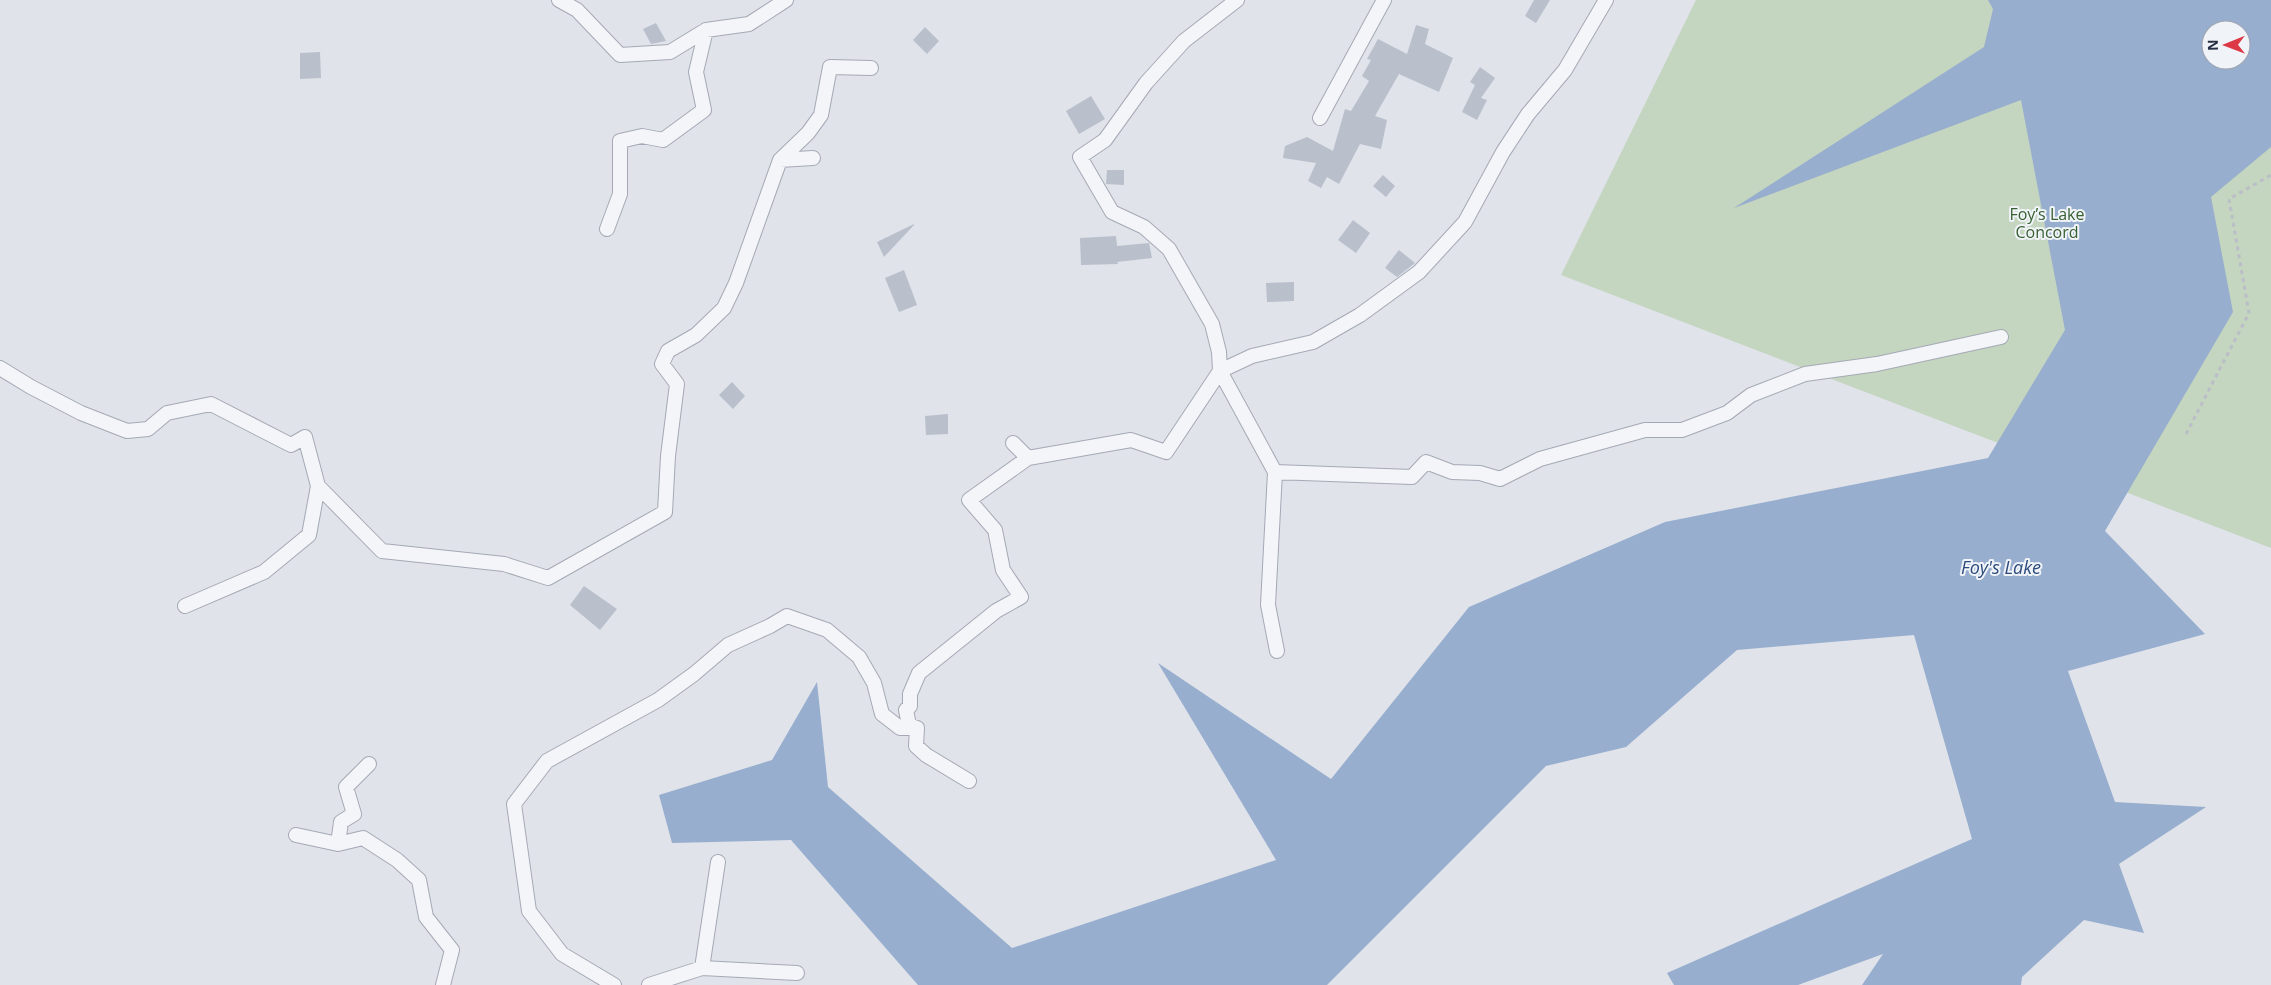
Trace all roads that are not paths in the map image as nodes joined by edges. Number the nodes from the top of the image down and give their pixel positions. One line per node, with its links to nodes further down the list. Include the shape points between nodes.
1 (559, 0): 6 (street, via 577,10 620,55 670,52)
2 (786, 0): 6 (street, via 750,24)
3 (1237, 0): 14 (street, via 1184,41 1146,84 1105,140 1080,157 1112,212 1144,227 1169,249 1212,324 1220,352)
4 (1384, 0): 8 (street)
5 (1606, 0): 14 (street, via 1565,70 1528,114 1503,152 1465,222 1419,272 1360,315 1312,342 1252,356)
6 (706, 30): 11 (street, via 696,72 704,110 663,140 642,136 620,141 620,194)
7 (872, 68): 10 (street, via 830,67 821,115 808,133)
8 (1320, 118)
9 (813, 158): 10 (street)
10 (780, 160): 18 (street, via 724,308 696,335 668,351 662,364 677,384 665,512 548,578 504,564 382,551)
11 (607, 229)
12 (2002, 337): 17 (street, via 1877,364 1805,374 1751,395 1727,413 1682,430 1645,430 1540,459 1500,479 1480,473 1452,472 1426,462 1412,478)
13 (0, 368): 18 (street, via 81,413 127,431 148,429 167,413 211,404 291,445 305,437)
14 (1220, 371): 16 (street, via 1166,452 1131,440); 17 (street)
15 (1013, 443): 16 (street)
16 (1028, 458): 21 (street, via 969,500 995,530 1003,570 1021,597 996,611 919,673 906,710 909,725)
17 (1275, 472): 20 (street, via 1268,605)
18 (318, 486): 19 (street, via 309,535 264,572)
19 (185, 606)
20 (1277, 651)
21 (917, 728): 23 (street, via 916,746 926,756); 30 (street, via 900,728 882,714 874,683 859,657 826,630 787,616 728,645 658,700 547,761 514,804 529,911 562,954)
22 (369, 764): 25 (street, via 346,787 354,814 341,822)
23 (969, 781)
24 (296, 835): 25 (street)
25 (338, 844): 29 (street, via 363,838 398,860 419,880 426,917 452,950)
26 (718, 862): 27 (street)
27 (702, 968): 28 (street); 31 (street)
28 (797, 973)
29 (443, 985)
30 (614, 985)
31 (649, 985)

